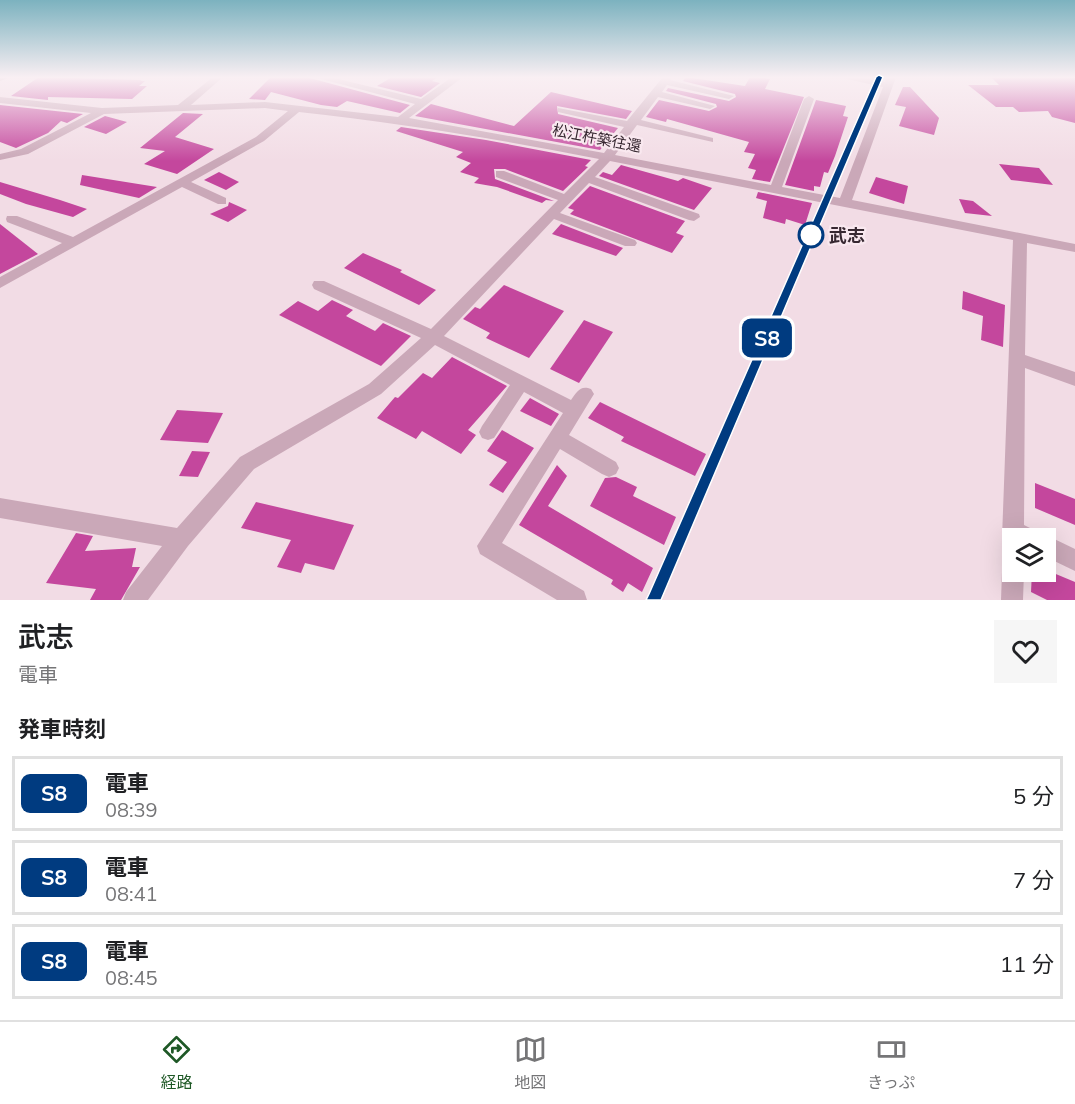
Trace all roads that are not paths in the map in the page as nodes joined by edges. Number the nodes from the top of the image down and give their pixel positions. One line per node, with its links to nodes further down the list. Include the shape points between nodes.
1 (46, 105): 12 (street, 松江杵築往還)
2 (185, 105): 9 (street)
3 (421, 105): 13 (street)
4 (645, 105): 14 (street)
5 (706, 105): 8 (street)
6 (806, 105): 21 (street)
7 (880, 105): 24 (street)
8 (710, 106)
9 (182, 108): 10 (street, 松江杵築往還); 12 (street, 松江杵築往還)
10 (298, 108): 13 (street, 松江杵築往還); 20 (street, via 260,139)
11 (562, 110): 14 (street)
12 (102, 111): 16 (street, via 24,152)
13 (400, 120): 17 (street, 松江杵築往還)
14 (630, 123): 15 (street); 17 (street)
15 (709, 140)
16 (0, 157)
17 (607, 157): 19 (street); 21 (street, 松江杵築往還)
18 (500, 174): 22 (street)
19 (587, 178): 22 (street); 26 (street)
20 (183, 183): 23 (street); 29 (street)
21 (775, 189): 24 (street, 松江杵築往還)
22 (567, 199): 25 (street)
23 (222, 201)
24 (844, 204): 28 (street, 松江杵築往還)
25 (552, 214): 30 (street); 34 (street)
26 (694, 217)
27 (12, 219): 29 (street)
28 (1020, 239): 31 (street, 松江杵築往還); 35 (street)
29 (73, 242): 32 (street)
30 (630, 243)
31 (1075, 248)
32 (0, 283)
33 (319, 285): 34 (street)
34 (433, 337): 37 (street); 43 (street, via 375,388 247,464)
35 (1016, 358): 36 (street); 42 (street)
36 (1075, 379)
37 (522, 382): 38 (street); 39 (street, via 579,402)
38 (488, 432)
39 (556, 437): 40 (street); 47 (street, via 488,546)
40 (609, 468)
41 (0, 508): 43 (street)
42 (1019, 528)
43 (182, 539): 48 (street)
44 (1056, 551): 45 (street)
45 (1075, 560)
46 (1013, 582): 49 (street)
47 (576, 599)
48 (134, 600)
49 (1012, 600)

